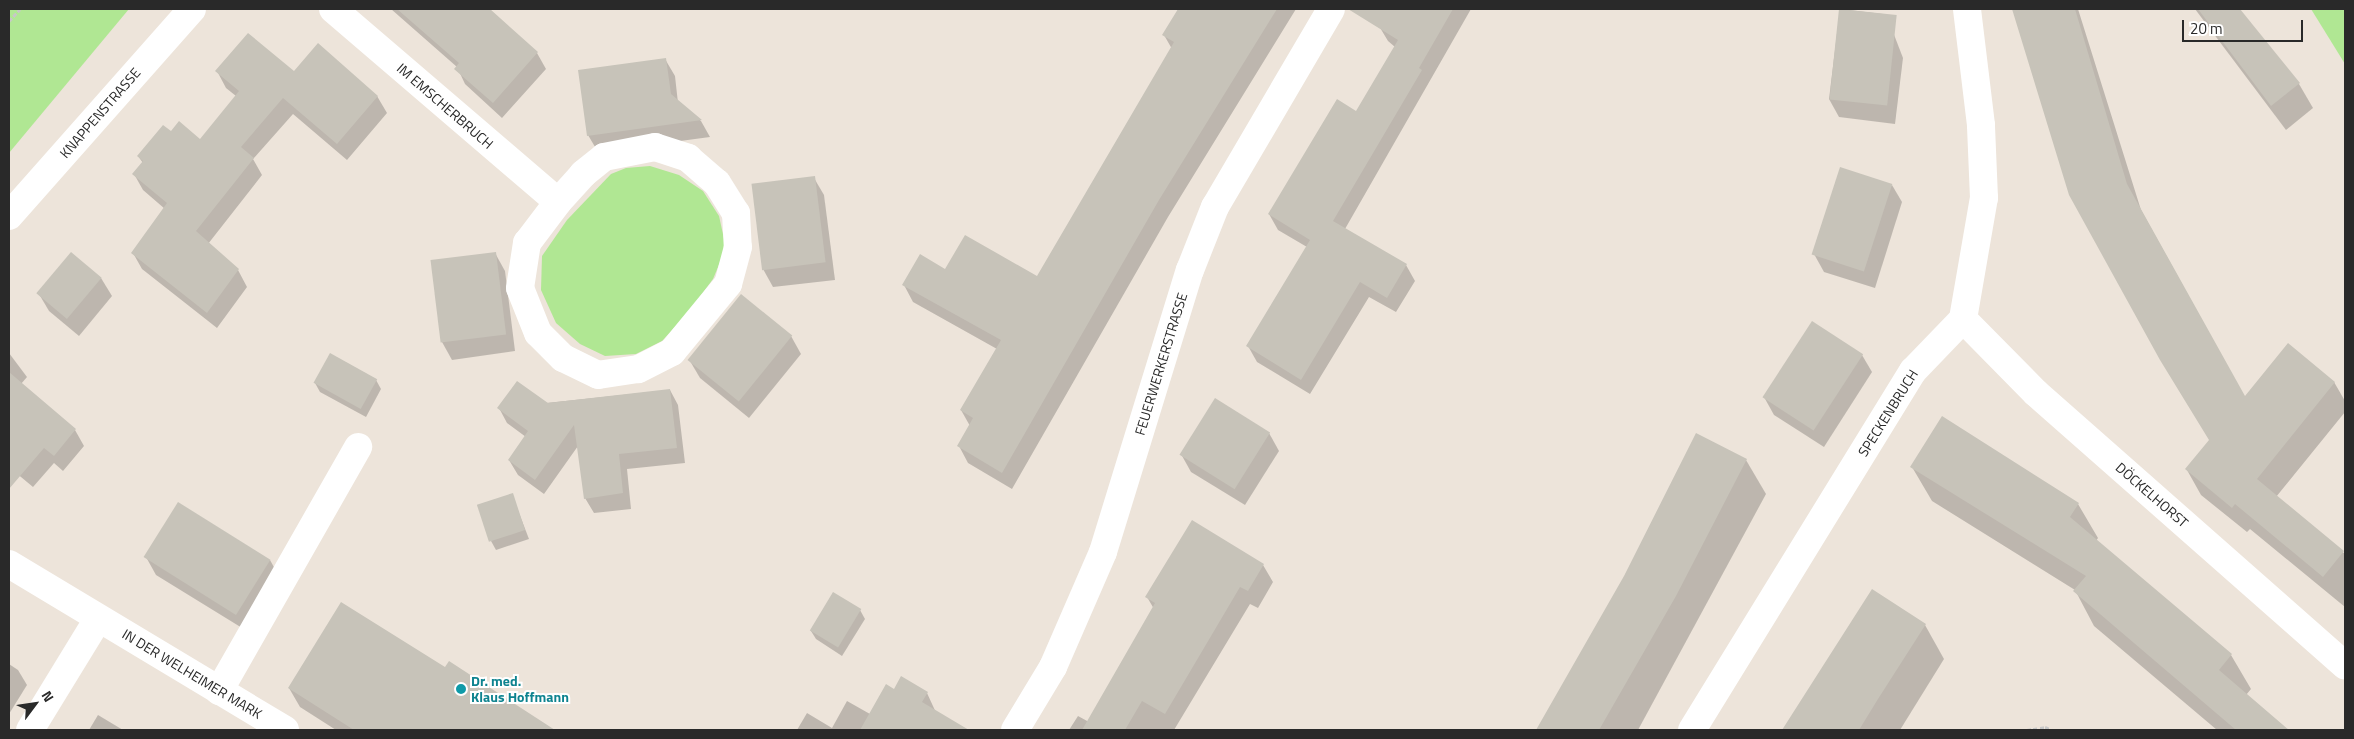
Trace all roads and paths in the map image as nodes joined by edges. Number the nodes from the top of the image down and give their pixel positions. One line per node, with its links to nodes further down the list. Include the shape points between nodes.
1 (20, 9): 6 (path)
2 (192, 9): 8 (street, KNAPPENSTRASSE)
3 (333, 9): 7 (street, IM EMSCHERBRUCH)
4 (1331, 9): 17 (street, FEUERWERKERSTRASSE, via 1215,208 1190,270 1103,552 1053,667)
5 (1966, 9): 9 (street, via 1980,125 1984,198)
6 (9, 21)
7 (558, 202): 7 (street, via 527,243 520,288 538,333 563,358 598,374 638,369 672,352 728,284 738,246 736,213 717,183 688,158 655,147 604,157 583,174)
8 (9, 216)
9 (1963, 319): 13 (street, DÖCKELHORST, via 2036,393); 18 (street, SPECKENBRUCH, via 1913,371)
10 (358, 447): 14 (street)
11 (9, 564): 12 (street, IN DER WELHEIMER MARK)
12 (98, 619): 14 (street, IN DER WELHEIMER MARK); 15 (street)
13 (2345, 665)
14 (219, 691): 16 (street, IN DER WELHEIMER MARK)
15 (30, 730)
16 (285, 730)
17 (1015, 730)
18 (1692, 730)
19 (2027, 730): 20 (path, via 2045,727)
20 (2052, 730)

